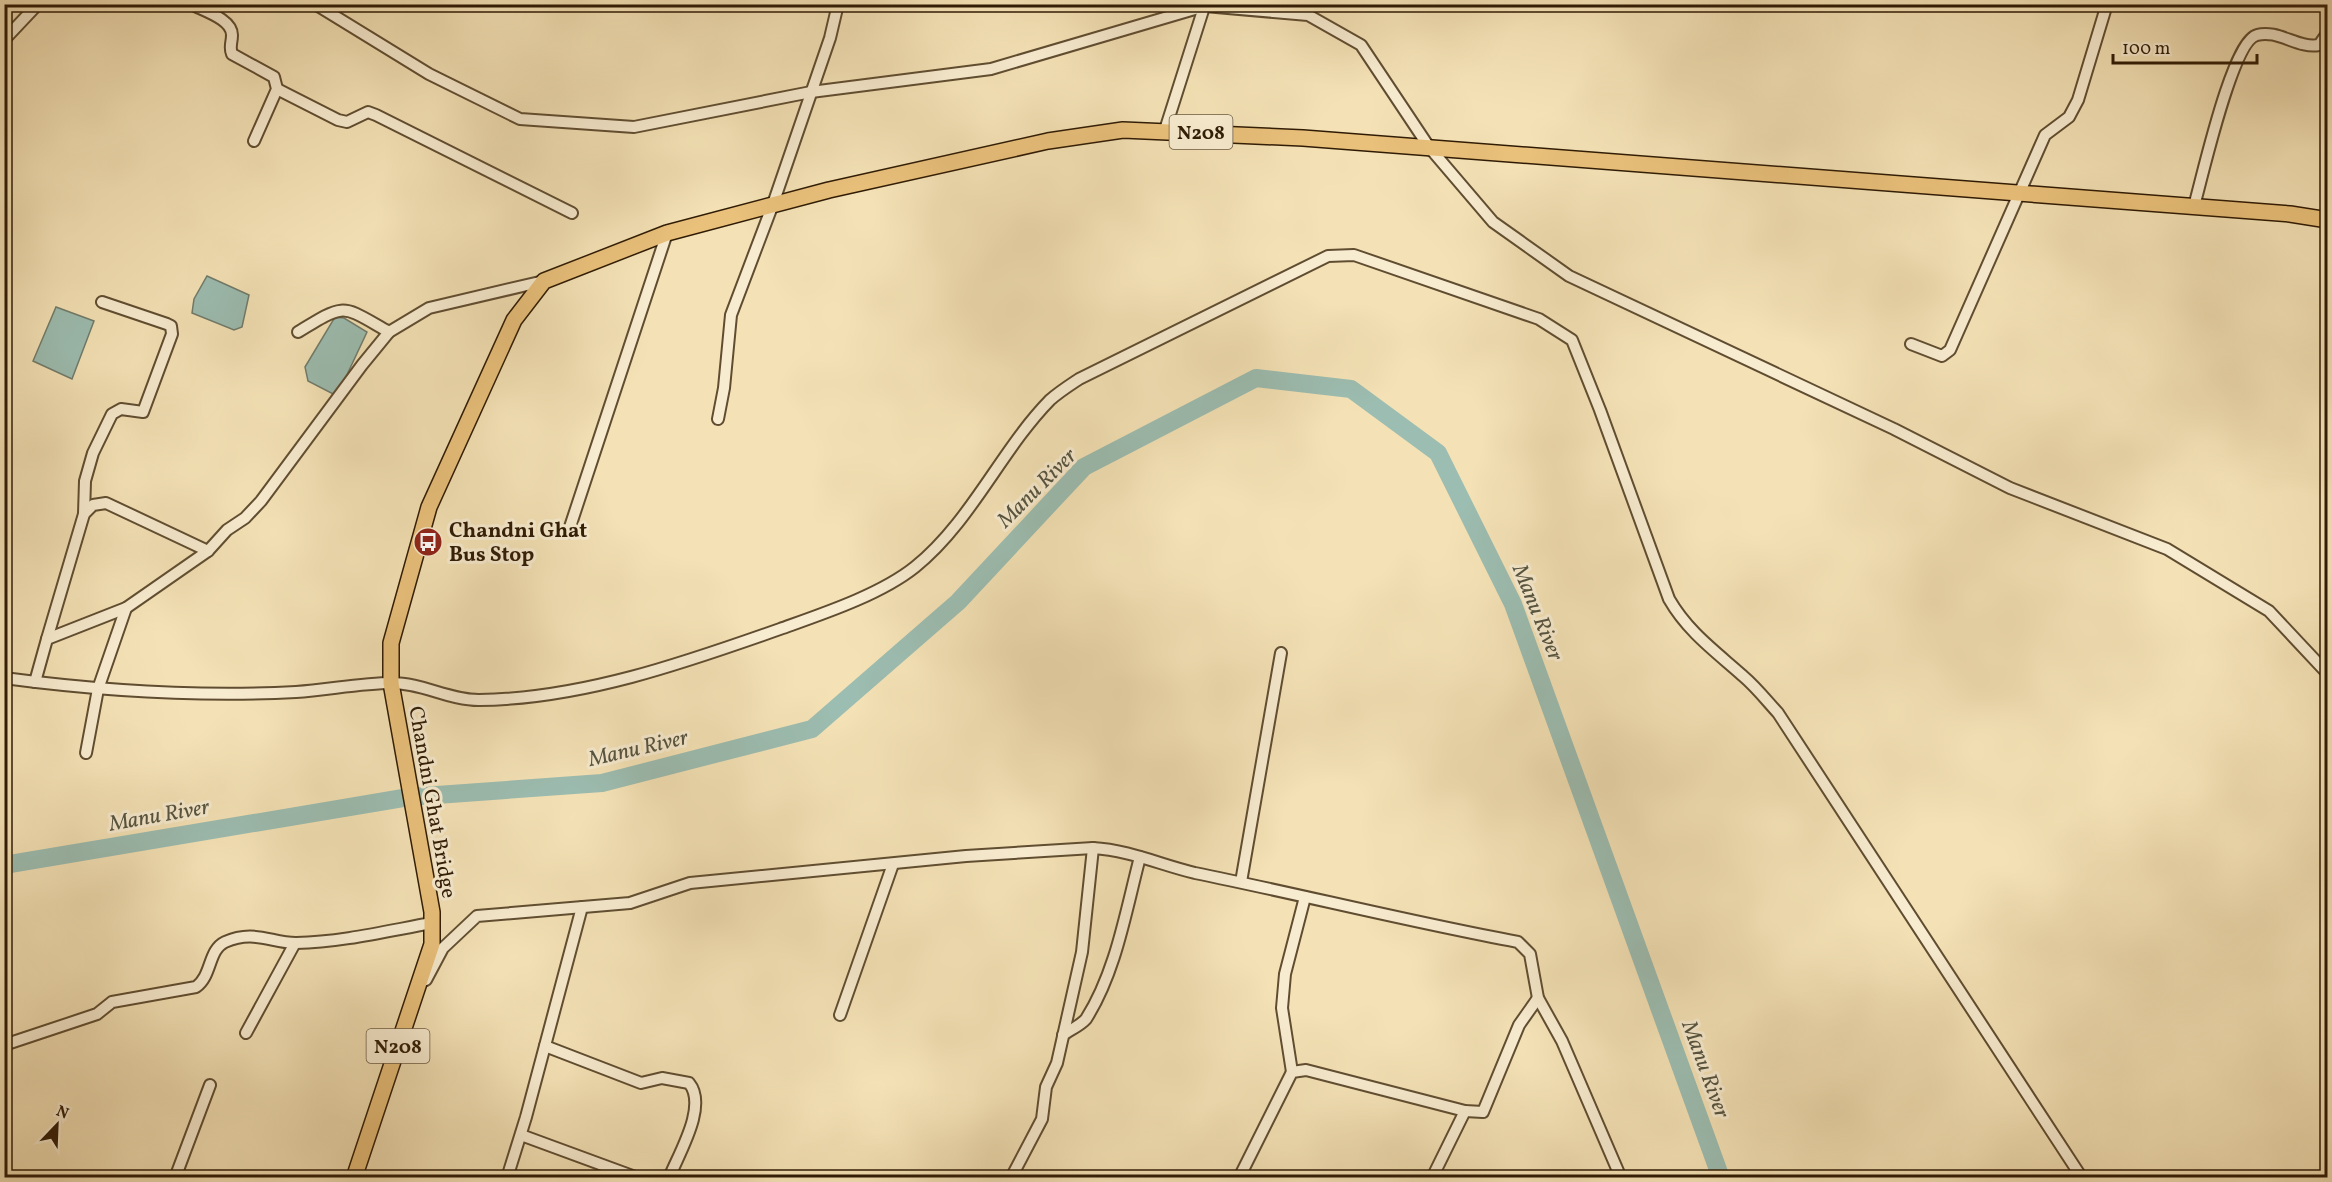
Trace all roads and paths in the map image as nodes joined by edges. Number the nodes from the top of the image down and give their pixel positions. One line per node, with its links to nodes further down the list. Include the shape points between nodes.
1 (38, 4): 8 (street)
2 (191, 4): 9 (street, via 228,25 232,54 274,77)
3 (315, 4): 10 (street, via 429,74 520,119 634,127)
4 (838, 4): 10 (street)
5 (2107, 4): 14 (street, via 2078,100 2068,117 2045,135)
6 (1205, 5): 10 (street, via 991,69); 11 (street); 13 (street, via 1308,15 1361,45)
7 (2328, 32): 16 (street, via 2319,45 2311,47 2270,34 2255,35 2245,43 2227,85)
8 (4, 40)
9 (277, 89): 12 (street); 17 (street, via 338,120 347,122 368,112 376,115)
10 (812, 92): 15 (street)
11 (1165, 130): 13 (highway, N208); 15 (highway, N208, via 1124,130 1048,141)
12 (254, 141)
13 (1430, 147): 14 (highway, N208); 32 (street, via 1493,222 1569,276 2010,488 2167,549 2269,611)
14 (2020, 192): 16 (highway, N208); 24 (street, via 1950,350 1942,356)
15 (773, 204): 19 (highway, N208); 25 (street, via 731,315)
16 (2194, 206): 18 (highway, N208)
17 (572, 213)
18 (2328, 220)
19 (667, 233): 20 (highway, N208); 27 (street)
20 (544, 281): 23 (street, via 429,308); 35 (highway, N208, via 514,320 429,507 391,644)
21 (102, 302): 26 (street, via 167,324 172,334 143,412 121,409 112,414 93,453 85,481)
22 (298, 332): 23 (street, via 345,309)
23 (389, 332): 28 (street, via 261,501)
24 (1911, 344)
25 (718, 419)
26 (84, 514): 28 (street, via 93,505 106,503); 30 (street)
27 (568, 533)
28 (208, 551): 29 (street)
29 (126, 608): 30 (street); 36 (street)
30 (48, 639): 34 (street)
31 (1281, 653): 41 (street)
32 (2328, 674)
33 (4, 678): 34 (street)
34 (35, 682): 36 (street)
35 (391, 683): 36 (street, via 285,692 130,693); 44 (highway, Chandni Ghat Bridge / N208); 66 (street, via 411,684 474,700 537,697 614,681 846,605 914,568 930,553 952,531 1051,399 1079,378 1328,256 1354,255 1539,319 1572,340 1675,610 1703,643 1745,677 1778,713)
36 (98, 689): 37 (street)
37 (86, 753)
38 (1093, 848): 39 (street); 40 (street); 50 (street, via 1082,952)
39 (1140, 857): 41 (street); 50 (street, via 1100,989 1084,1021)
40 (893, 864): 43 (street, via 690,883 630,903); 48 (street)
41 (1240, 882): 42 (street)
42 (1305, 897): 46 (street, via 1518,942 1530,954); 53 (street, via 1285,974 1282,1008)
43 (582, 906): 47 (street, via 477,916 443,948); 52 (street)
44 (432, 918): 45 (street, via 336,940); 47 (highway, N208, via 432,944)
45 (295, 943): 49 (street); 51 (street, via 260,935 225,942 218,947 205,981 196,987 112,1002 97,1014)
46 (1538, 998): 55 (street, via 1519,1025 1483,1112); 65 (street, via 1562,1041)
47 (409, 1013): 58 (highway, N208)
48 (840, 1015)
49 (246, 1033)
50 (1064, 1035): 62 (street, via 1046,1087 1042,1119)
51 (4, 1045)
52 (545, 1046): 56 (street); 61 (street, via 641,1083 662,1078 689,1083 698,1098 696,1111)
53 (1292, 1072): 55 (street, via 1306,1070); 63 (street)
54 (210, 1085): 57 (street)
55 (1465, 1111): 64 (street)
56 (521, 1135): 59 (street); 60 (street)
57 (175, 1178)
58 (354, 1178)
59 (507, 1178)
60 (638, 1178)
61 (669, 1178)
62 (1011, 1178)
63 (1239, 1178)
64 (1432, 1178)
65 (1621, 1178)
66 (2082, 1178)

